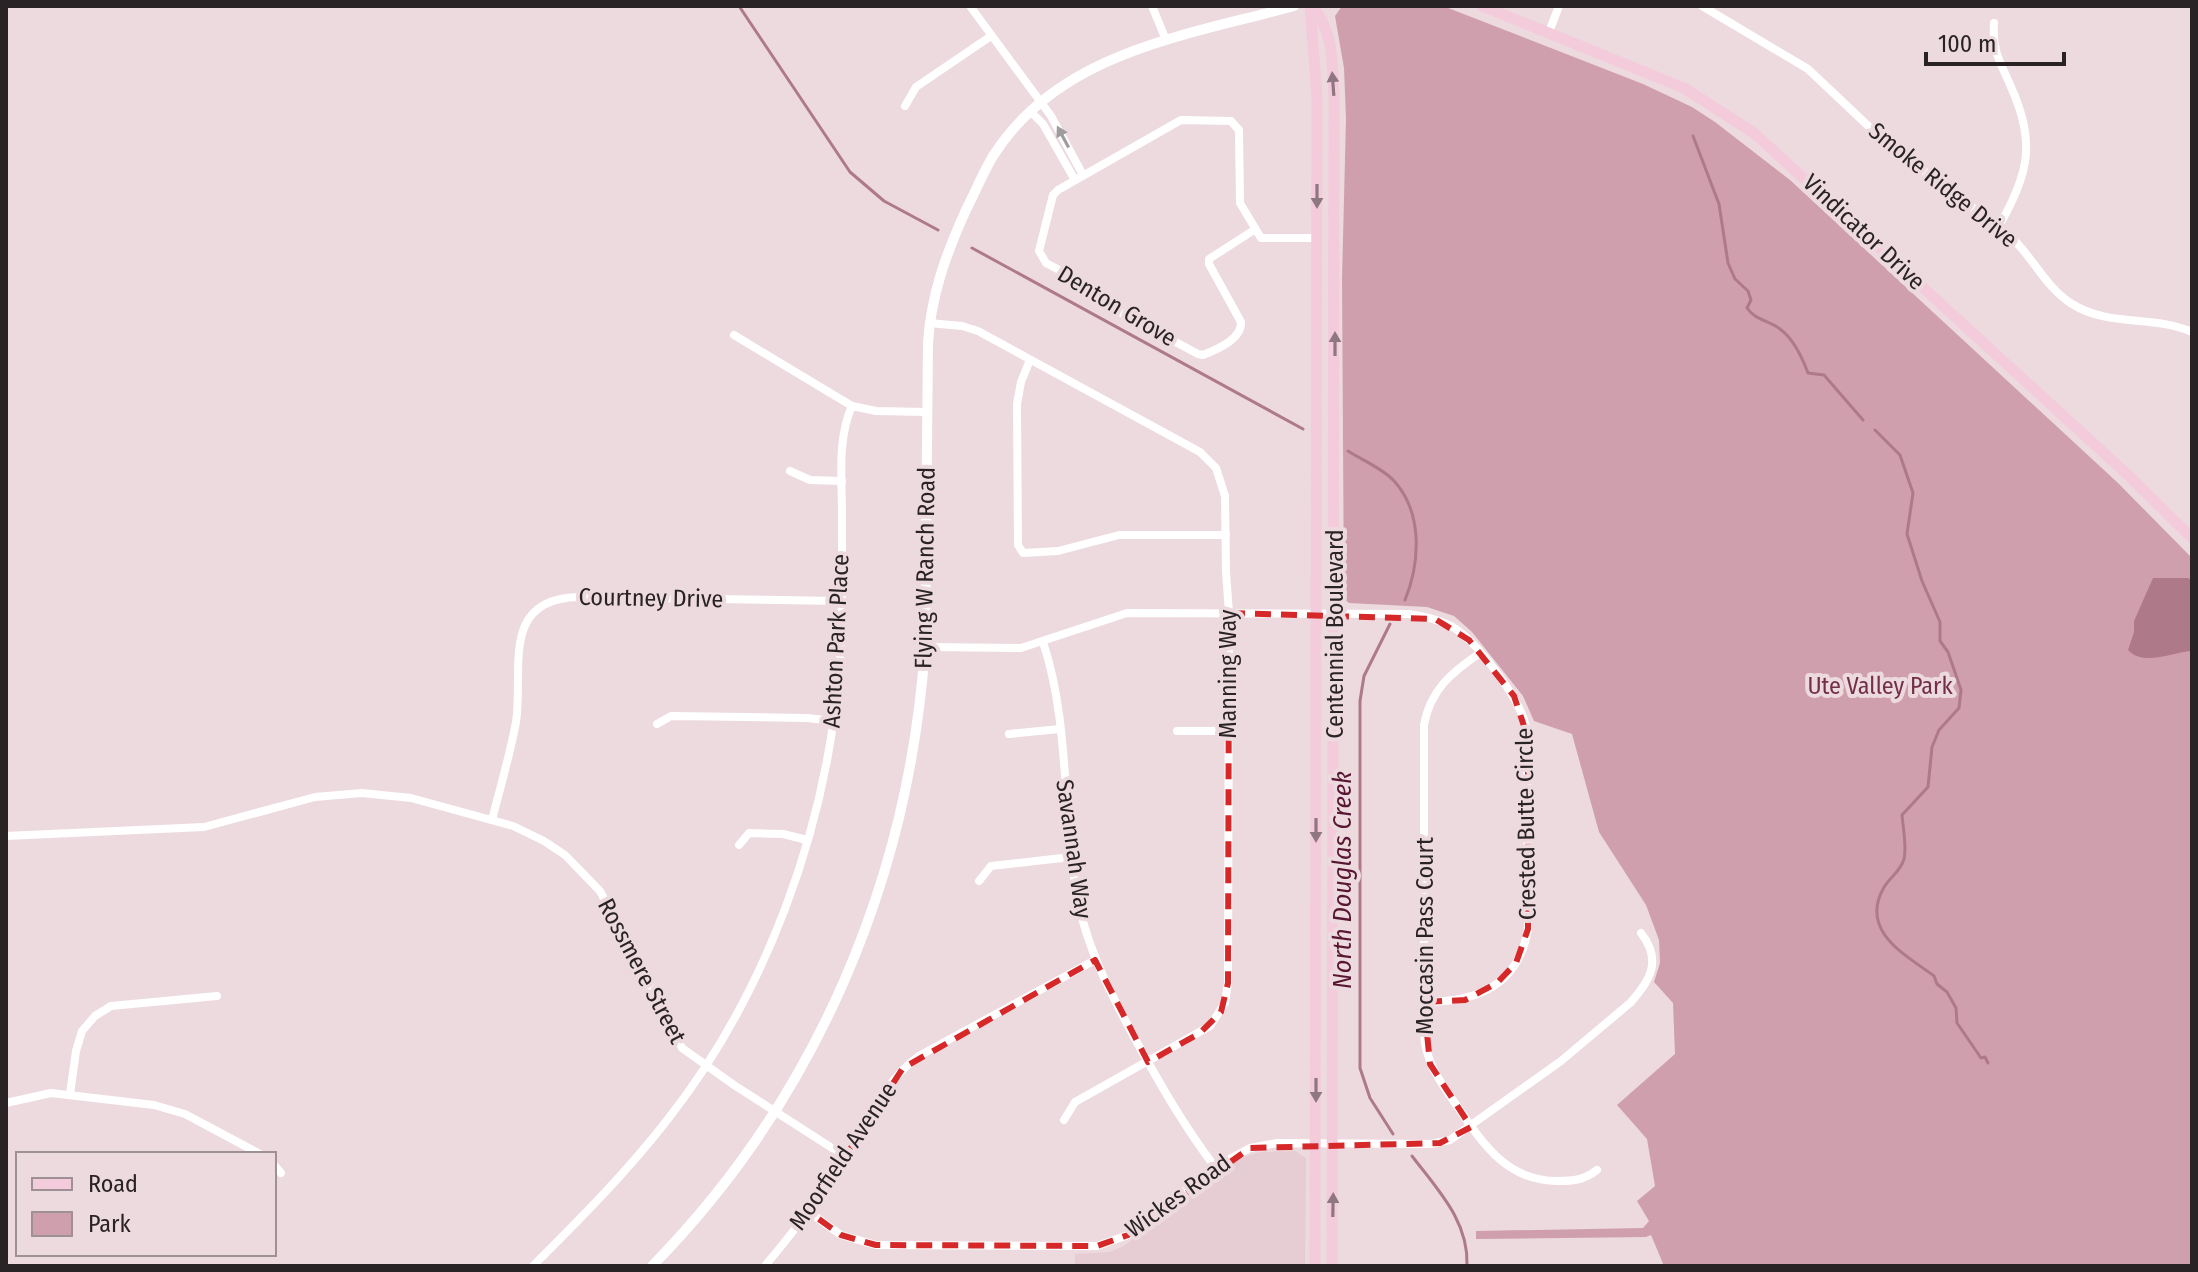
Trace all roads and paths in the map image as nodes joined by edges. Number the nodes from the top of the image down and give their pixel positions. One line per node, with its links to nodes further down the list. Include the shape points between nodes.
1 (970, 6): 10 (street)
2 (1152, 6): 11 (street)
3 (1294, 6): 11 (street, Flying W Ranch Road)
4 (1311, 6): 18 (main road, Centennial Boulevard, one-way to 18); 31 (main road, Centennial Boulevard, one-way to 4, via 1334,95 1325,23)
5 (1482, 6): 9 (main road, Vindicator Drive)
6 (1559, 6): 9 (street)
7 (1702, 6): 16 (street, Smoke Ridge Drive, via 1808,69 1882,139)
8 (1994, 23): 16 (street, via 1993,45 2027,135 2022,182)
9 (1549, 32): 28 (main road, Vindicator Drive, via 1684,88 1754,133)
10 (991, 36): 12 (street); 13 (street, via 916,87)
11 (1166, 40): 12 (street, Flying W Ranch Road, via 1101,63)
12 (1040, 101): 14 (street, Flying W Ranch Road); 15 (street, one-way to 12)
13 (905, 106)
14 (1030, 111): 15 (street); 19 (street, Flying W Ranch Road, via 993,157 968,206 941,268)
15 (1079, 178): 17 (street, via 1181,120 1231,121 1239,130 1240,203); 17 (street, Denton Grove, via 1053,195 1040,257 1097,290 1105,304 1198,354 1209,353 1241,329 1209,259)
16 (1999, 226): 20 (street, Smoke Ridge Drive, via 2058,293 2085,311)
17 (1254, 230): 18 (street, via 1267,240)
18 (1317, 238): 32 (main road, Centennial Boulevard)
19 (929, 323): 22 (street, Manning Way, via 970,328); 24 (street, Flying W Ranch Road)
20 (2192, 332)
21 (734, 335): 23 (street)
22 (1030, 360): 27 (street, Manning Way, via 1209,459 1223,485); 27 (street, via 1017,404 1018,545 1023,553 1058,551 1119,535)
23 (852, 406): 24 (street); 26 (street, Ashton Park Place, via 844,426)
24 (927, 412): 34 (street, Flying W Ranch Road)
25 (790, 471): 26 (street, via 810,480)
26 (842, 481): 29 (street, Ashton Park Place)
27 (1226, 535): 30 (street, Manning Way)
28 (2192, 538)
29 (842, 601): 36 (street, Ashton Park Place); 42 (street, Courtney Drive, via 578,597 548,602 532,614 519,637 516,720)
30 (1229, 613): 32 (street, Crested Butte Circle); 33 (street, Crested Butte Circle, via 1119,614); 40 (street, Manning Way)
31 (1335, 613): 32 (street, Crested Butte Circle); 35 (street, Crested Butte Circle, via 1435,619 1459,631); 60 (main road, Centennial Boulevard)
32 (1317, 614): 59 (main road, Centennial Boulevard, one-way to 59)
33 (1043, 642): 34 (street, Crested Butte Circle, via 1010,649); 38 (street, Savannah Way, via 1055,681)
34 (925, 647): 56 (street, Flying W Ranch Road, via 917,730 889,860 842,991)
35 (1480, 653): 51 (street, Moccasin Pass Court, via 1447,678 1426,712); 51 (street, Crested Butte Circle, via 1514,696 1526,727 1528,929 1516,963 1488,990 1465,1000)
36 (833, 721): 37 (street, via 671,716); 44 (street, Ashton Park Place)
37 (657, 724)
38 (1060, 729): 41 (street); 46 (street, Savannah Way)
39 (1177, 731): 40 (street)
40 (1228, 731): 52 (street, Manning Way, via 1227,994 1210,1026)
41 (1009, 734)
42 (492, 820): 43 (street, Rossmere Street, via 411,798 362,793 315,797 204,827); 53 (street, Rossmere Street, via 544,841 592,882 675,1039)
43 (6, 836)
44 (807, 840): 45 (street, via 749,833); 53 (street, Ashton Park Place, via 752,983)
45 (739, 845)
46 (1071, 857): 47 (street, via 991,866); 49 (street, Savannah Way)
47 (979, 881)
48 (1641, 933): 58 (street, Wickes Road, via 1654,956 1640,992 1561,1061)
49 (1095, 960): 52 (street, Savannah Way); 62 (street, Moorfield Avenue, via 911,1061 886,1087)
50 (217, 996): 54 (street, via 111,1006 95,1016 82,1031)
51 (1424, 1002): 58 (street, Moccasin Pass Court, via 1430,1064)
52 (1148, 1062): 57 (street, Manning Way, via 1075,1102); 64 (street, Savannah Way)
53 (705, 1066): 56 (street, Rossmere Street); 68 (street, Ashton Park Place, via 626,1171)
54 (70, 1094): 55 (street); 61 (street, via 165,1107)
55 (6, 1103)
56 (776, 1111): 62 (street, Rossmere Street); 69 (street, Flying W Ranch Road, via 680,1238)
57 (1064, 1120)
58 (1471, 1127): 60 (street, Wickes Road, via 1440,1143); 65 (street, Moccasin Pass Court, via 1489,1150 1523,1176 1584,1180)
59 (1316, 1143): 60 (street, Wickes Road); 64 (street, Wickes Road, via 1259,1145); 71 (main road, Centennial Boulevard)
60 (1333, 1143): 72 (main road, Centennial Boulevard, one-way to 60)
61 (256, 1152)
62 (846, 1157): 67 (street, Moorfield Avenue)
63 (276, 1167): 66 (street)
64 (1215, 1167): 67 (street, Wickes Road, via 1128,1235 1097,1246 876,1245 841,1235)
65 (1597, 1170)
66 (281, 1173)
67 (809, 1212): 70 (street, Moorfield Avenue)
68 (533, 1266)
69 (652, 1266)
70 (765, 1266)
71 (1315, 1266)
72 (1332, 1266)

